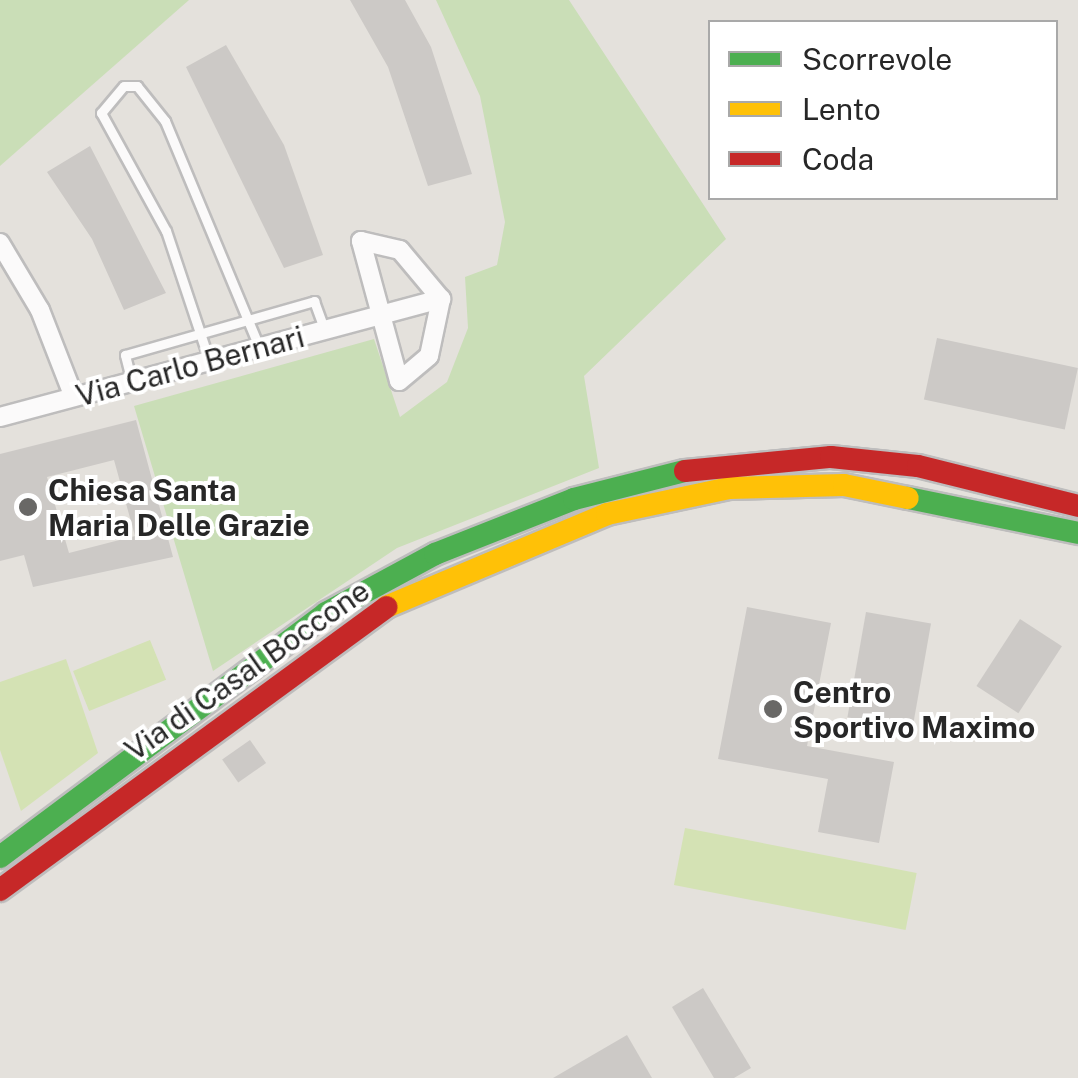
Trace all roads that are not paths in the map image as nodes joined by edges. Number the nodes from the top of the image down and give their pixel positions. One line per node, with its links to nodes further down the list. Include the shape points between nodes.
1 (0, 243): 10 (street, via 40,310)
2 (442, 300): 3 (street, Via Carlo Bernari); 3 (street, via 424,366 398,381); 3 (street, via 400,250 361,241)
3 (381, 316): 5 (street, Via Carlo Bernari)
4 (250, 319): 5 (lane, via 314,302); 6 (lane); 6 (lane, via 165,121 137,86 124,86 101,114 166,231); 7 (lane)
5 (325, 331): 7 (street, Via Carlo Bernari)
6 (201, 333): 8 (lane); 9 (lane, via 125,355)
7 (260, 348): 8 (street, Via Carlo Bernari)
8 (210, 362): 9 (street, Via Carlo Bernari)
9 (132, 383): 10 (street, Via Carlo Bernari)
10 (74, 397): 11 (street, Via Carlo Bernari)
11 (0, 417)
12 (1078, 506): 14 (street, Via di Casal Boccone, via 918,466 831,458 704,466 574,498 435,554 326,613)
13 (1078, 532): 15 (street, Via di Casal Boccone, via 833,485 729,488 608,514 479,560 375,613)
14 (0, 857)
15 (0, 890)

